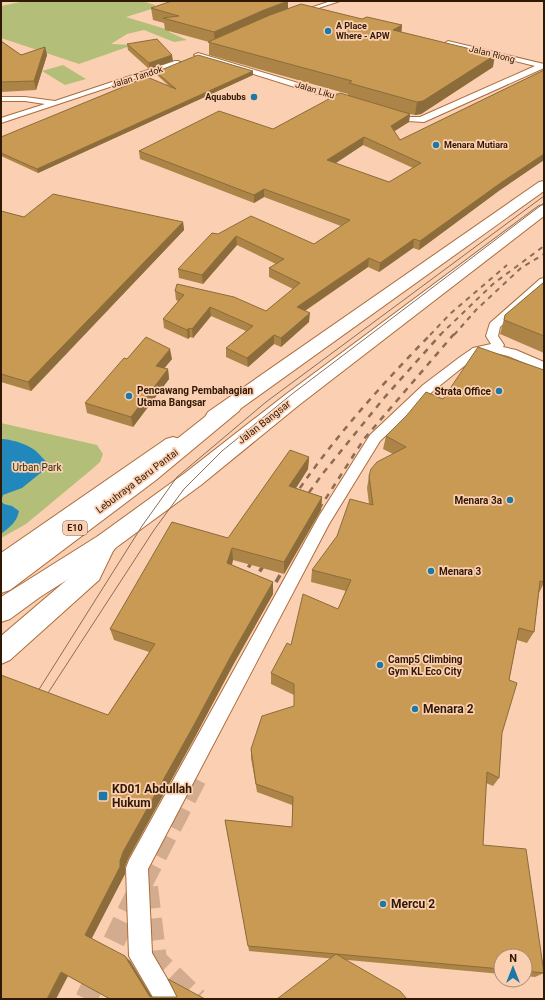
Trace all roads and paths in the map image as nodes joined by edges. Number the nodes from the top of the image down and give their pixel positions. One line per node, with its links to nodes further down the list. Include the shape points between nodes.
1 (338, 1): 3 (street)
2 (297, 6): 3 (street)
3 (309, 9): 4 (street); 5 (street)
4 (324, 13)
5 (284, 18)
6 (441, 41): 9 (street, Jalan Riong)
7 (210, 50): 8 (street, Jalan Tandok)
8 (191, 58): 11 (street, Jalan Tandok); 12 (street, Jalan Liku)
9 (542, 66): 13 (street, via 421,120 407,119)
10 (1, 99): 11 (street, via 34,99)
11 (56, 103): 14 (street, Jalan Tandok)
12 (359, 104)
13 (381, 111)
14 (1, 121)
15 (544, 185): 20 (main road)
16 (544, 209): 21 (main road, Jalan Bangsar)
17 (544, 281): 18 (street, via 494,326 492,336)
18 (498, 345)
19 (544, 367): 26 (street, via 512,353 491,348 477,351 464,360 428,388 375,438 324,520 137,868 141,956)
20 (232, 406): 22 (main road); 23 (main road, Lebuhraya Baru Pantai / E10, via 148,474)
21 (106, 543): 24 (main road); 25 (main road, Jalan Bangsar, via 90,573)
22 (1, 566)
23 (1, 582)
24 (1, 611)
25 (1, 652)
26 (166, 999)

